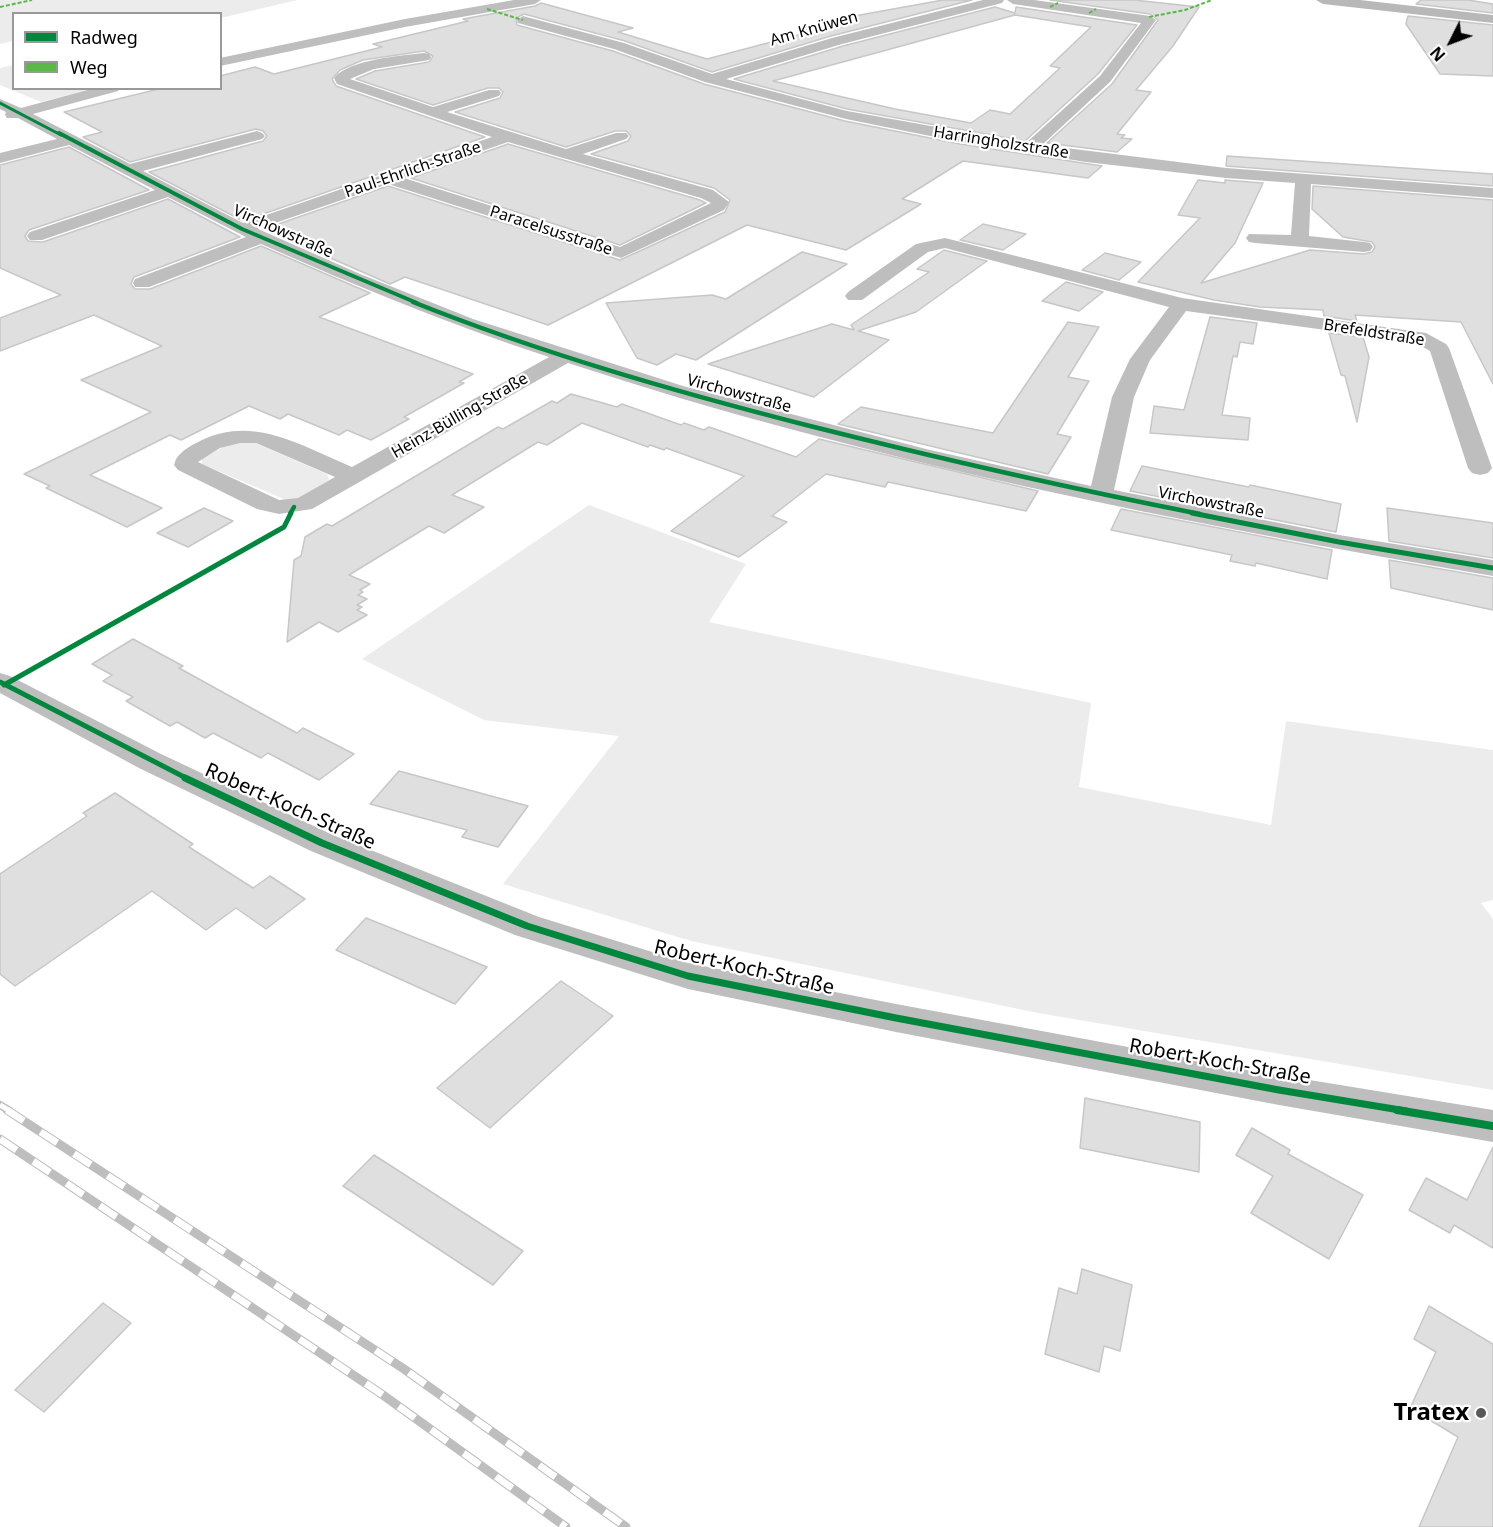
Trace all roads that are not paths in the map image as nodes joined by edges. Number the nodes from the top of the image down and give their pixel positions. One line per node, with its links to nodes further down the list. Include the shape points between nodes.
1 (535, 0): 11 (street)
2 (998, 0): 12 (street, Am Knüwen, via 825,44)
3 (1013, 0): 9 (street)
4 (1043, 0): 9 (street, via 1144,15)
5 (1323, 0): 6 (street)
6 (1343, 1): 7 (street)
7 (1493, 19)
8 (523, 20): 12 (street, Harringholzstraße, via 619,46)
9 (1150, 20): 22 (street, via 1105,79)
10 (424, 57): 16 (street, Paul-Ehrlich-Straße, via 399,60 341,78)
11 (222, 62)
12 (710, 79): 22 (street, Harringholzstraße, via 846,115)
13 (105, 90): 17 (street)
14 (494, 93): 16 (street)
15 (0, 103): 17 (street, Virchowstraße)
16 (431, 112): 19 (street, Paul-Ehrlich-Straße)
17 (10, 115): 21 (street, Virchowstraße)
18 (257, 136): 25 (street)
19 (507, 136): 23 (street, Paracelsusstraße); 26 (street, Paul-Ehrlich-Straße)
20 (621, 136): 23 (street)
21 (72, 140): 24 (street); 25 (street, Virchowstraße)
22 (1030, 148): 27 (street, Harringholzstraße, via 1166,167)
23 (567, 154): 26 (street, Paracelsusstraße, via 707,194 722,202 621,253)
24 (0, 158)
25 (128, 170): 28 (street, Virchowstraße)
26 (390, 179): 30 (street, Paul-Ehrlich-Straße)
27 (1303, 180): 29 (street, Harringholzstraße); 33 (street)
28 (169, 191): 30 (street, Virchowstraße); 31 (street)
29 (1493, 193)
30 (251, 234): 35 (street, Virchowstraße); 38 (street, Virchowstraße, via 466,323)
31 (36, 236)
32 (1255, 238): 33 (street)
33 (1300, 241): 34 (street)
34 (1364, 247)
35 (142, 283)
36 (855, 296): 37 (street, Brefeldstraße, via 922,248 945,243)
37 (1182, 304): 39 (street, Brefeldstraße, via 1394,333 1431,342 1442,355); 41 (street, via 1140,359 1123,397)
38 (566, 356): 40 (street, Heinz-Bülling-Straße); 41 (street, Virchowstraße, via 675,391 802,425)
39 (1480, 468)
40 (354, 476): 40 (street, Heinz-Bülling-Straße, via 304,504 279,507 265,504 186,465 187,459 208,446 248,435)
41 (1101, 495): 42 (street, Virchowstraße)
42 (1493, 568)
43 (0, 682): 44 (street, Robert-Koch-Straße, via 150,761 322,843 527,926 688,976 1268,1088)
44 (1493, 1125)

